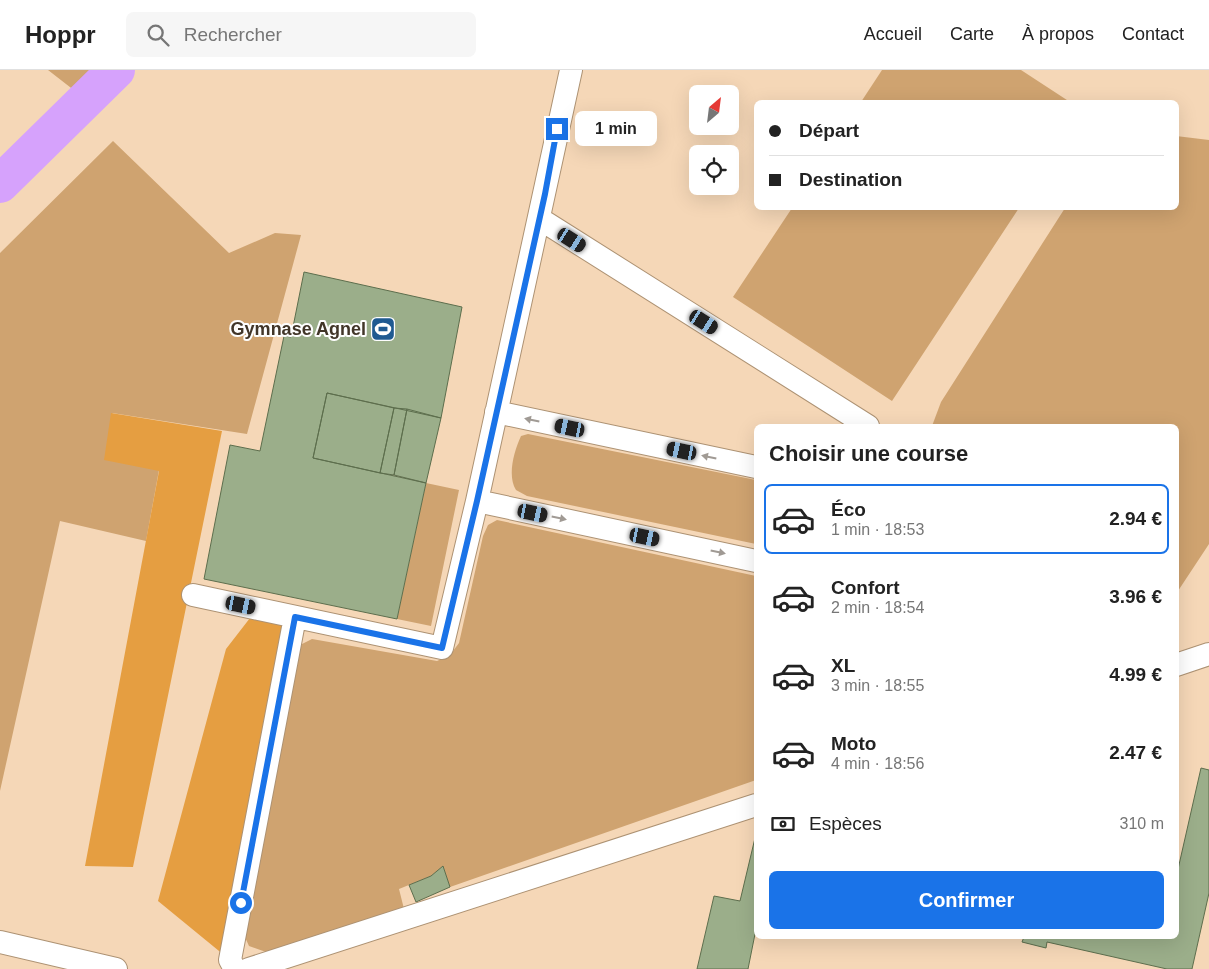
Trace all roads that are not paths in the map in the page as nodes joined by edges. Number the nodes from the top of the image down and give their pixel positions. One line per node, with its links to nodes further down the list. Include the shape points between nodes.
1 (572, 70): 2 (street)
2 (540, 219): 3 (street); 4 (street)
3 (496, 412): 5 (street, one-way to 3); 6 (street)
4 (865, 424)
5 (754, 467)
6 (477, 501): 7 (street, one-way to 7); 9 (street, via 442,648)
7 (754, 561)
8 (193, 595): 9 (street)
9 (295, 617): 15 (street, via 230,960)
10 (1209, 654): 11 (street)
11 (1179, 664)
12 (754, 806): 16 (street)
13 (0, 942): 14 (street)
14 (116, 969)
15 (235, 969)
16 (249, 969)

